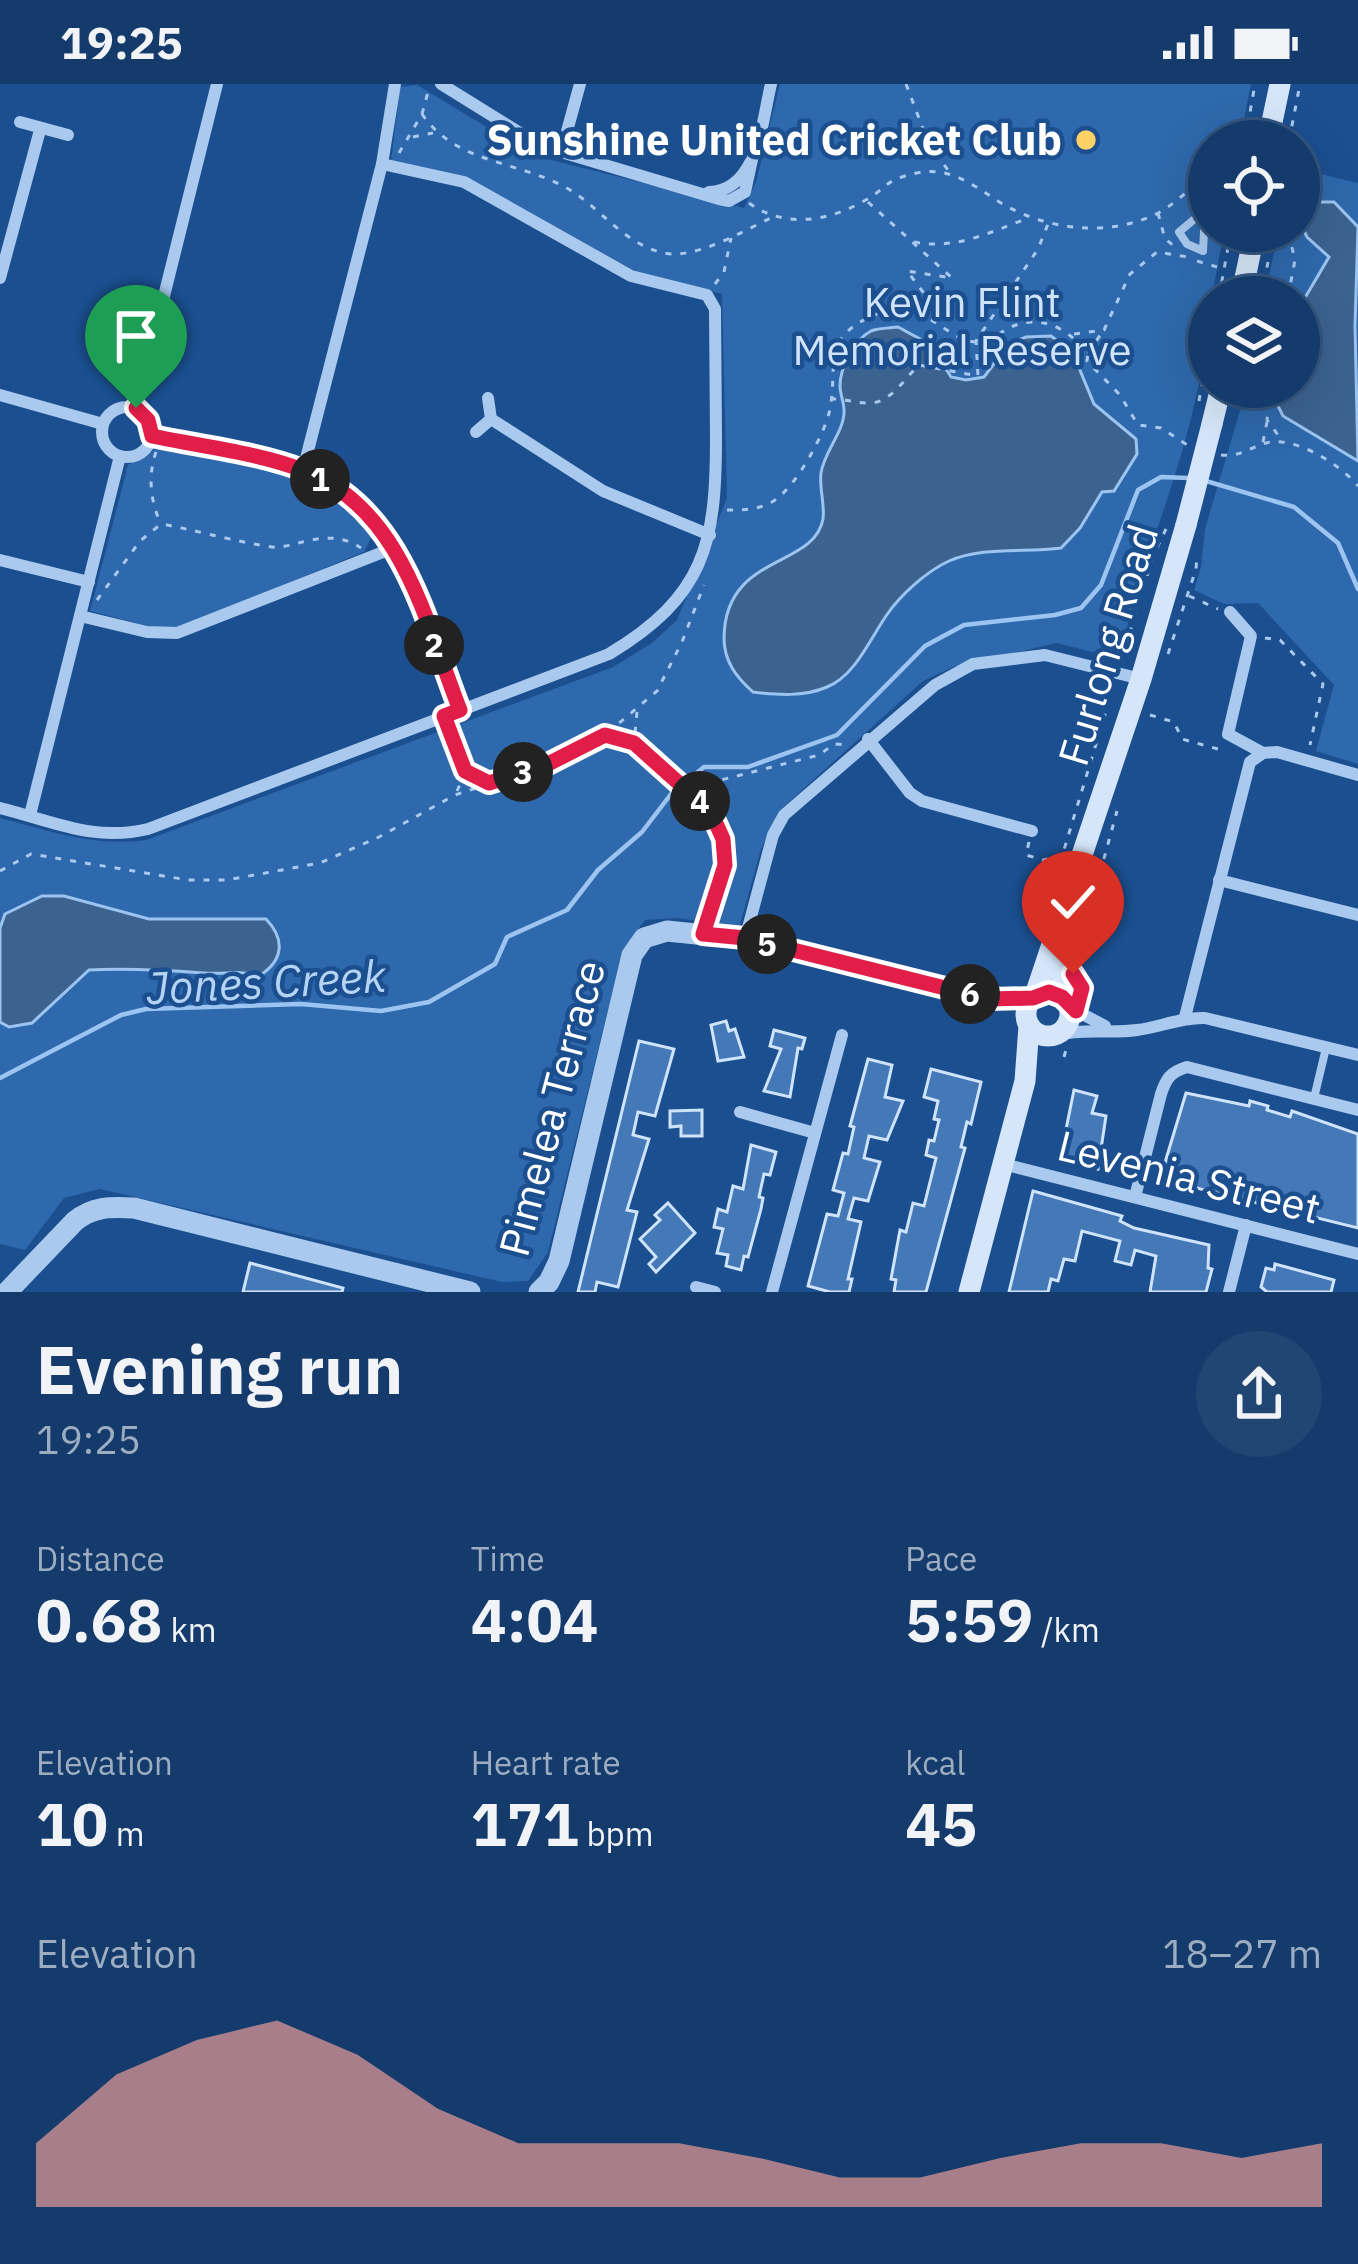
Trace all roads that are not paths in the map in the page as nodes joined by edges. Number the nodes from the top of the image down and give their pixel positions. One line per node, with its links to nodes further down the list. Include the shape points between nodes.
1 (217, 84): 19 (street)
2 (395, 84): 13 (street)
3 (441, 84): 11 (street)
4 (580, 84): 11 (street)
5 (771, 84): 12 (street)
6 (1280, 84): 7 (main road)
7 (1272, 120)
8 (20, 122): 9 (street)
9 (40, 130): 10 (street); 16 (street)
10 (68, 135)
11 (561, 153): 14 (street)
12 (753, 155): 14 (street, via 738,182); 14 (street, via 740,196 729,201)
13 (382, 164): 26 (street); 27 (street, via 464,182 632,276 707,295 715,308)
14 (702, 192)
15 (1207, 209): 15 (lane, via 1204,231 1203,251 1179,232)
16 (0, 278)
17 (0, 394): 22 (street)
18 (488, 398): 21 (street)
19 (136, 408): 22 (street, via 114,411); 24 (street)
20 (1210, 408): 33 (main road, Furlong Road, bridge)
21 (491, 418): 23 (street); 27 (street, via 603,491)
22 (104, 424): 25 (street, via 107,446)
23 (476, 432)
24 (155, 437): 25 (street); 26 (street)
25 (120, 459): 30 (street)
26 (303, 470): 28 (street, via 368,510)
27 (710, 535): 34 (street, via 675,602 646,631 609,654)
28 (396, 547): 32 (street, via 177,633); 34 (street)
29 (0, 560): 30 (street)
30 (88, 582): 32 (street)
31 (1230, 612): 36 (street, via 1251,636 1228,734)
32 (80, 616): 39 (street)
33 (1141, 679): 35 (street, via 1045,655 974,664); 43 (main road, Furlong Road)
34 (460, 710): 39 (street, via 148,830 117,836)
35 (868, 740): 40 (street, via 922,801); 44 (street, via 784,815)
36 (1264, 753): 37 (street); 41 (street, via 1244,777)
37 (1358, 775)
38 (0, 808): 39 (street)
39 (30, 815)
40 (1032, 831)
41 (1219, 880): 42 (street); 48 (street)
42 (1358, 915)
43 (1062, 924): 45 (main road, Furlong Road); 47 (main road, Furlong Road)
44 (745, 938): 46 (street, Pimelea Terrace); 67 (street, Pimelea Terrace, via 667,931 644,938 632,955 559,1261)
45 (1034, 997): 46 (street, Pimelea Terrace); 47 (main road, via 1049,992); 49 (main road)
46 (989, 999): 49 (street, Pimelea Terrace)
47 (1066, 1002): 50 (street); 51 (main road)
48 (1185, 1017): 50 (street); 53 (street)
49 (1028, 1024): 51 (main road, via 1042,1036); 55 (main road)
50 (1122, 1032): 51 (street)
51 (1060, 1034): 55 (main road)
52 (842, 1035): 59 (street)
53 (1327, 1047): 54 (street); 56 (lane)
54 (1358, 1055)
55 (1024, 1081): 60 (main road)
56 (1314, 1100): 57 (street); 61 (street, via 1176,1070 1166,1078)
57 (1358, 1110)
58 (740, 1112): 59 (street)
59 (815, 1133): 69 (street)
60 (1004, 1164): 61 (street, Levenia Street); 70 (main road)
61 (1135, 1197): 62 (street, Levenia Street)
62 (1246, 1226): 63 (street, Levenia Street); 71 (street)
63 (1358, 1255)
64 (14, 1283): 66 (street, Pimelea Terrace, via 67,1208 96,1196)
65 (697, 1287): 68 (street)
66 (470, 1292)
67 (538, 1292)
68 (715, 1292)
69 (772, 1292)
70 (969, 1292)
71 (1229, 1292)

